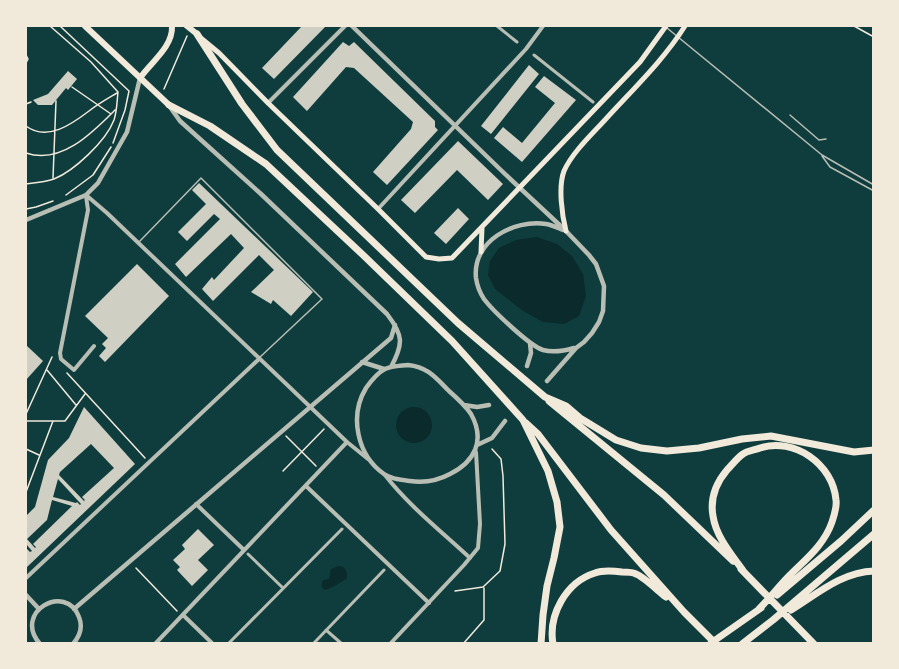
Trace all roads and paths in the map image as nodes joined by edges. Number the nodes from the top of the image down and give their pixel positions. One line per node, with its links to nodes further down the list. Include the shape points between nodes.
1 (50, 26): 24 (path)
2 (60, 26): 48 (path, via 129,91 113,142 93,175)
3 (85, 26): 21 (main road)
4 (172, 26): 21 (main road, via 165,49)
5 (187, 26): 13 (main road)
6 (345, 26): 28 (street)
7 (352, 26): 36 (street)
8 (497, 26): 17 (street)
9 (543, 26): 36 (street)
10 (665, 26): 15 (lane); 45 (main road, via 640,62)
11 (685, 26): 15 (main road)
12 (854, 26): 16 (path)
13 (197, 34): 28 (main road); 78 (highway, via 277,150 458,323)
14 (188, 35): 23 (path)
15 (678, 37): 41 (lane); 57 (main road, via 579,148 564,172 561,194)
16 (873, 37)
17 (517, 42)
18 (26, 55): 20 (path)
19 (534, 55): 27 (street)
20 (26, 63)
21 (140, 78): 31 (main road); 47 (street, via 127,132 101,178)
22 (72, 87): 30 (path)
23 (163, 90)
24 (118, 92): 30 (path); 32 (path)
25 (56, 101): 37 (path)
26 (31, 102): 29 (path)
27 (593, 102)
28 (268, 103): 52 (main road)
29 (26, 104)
30 (99, 105): 33 (path); 37 (path)
31 (169, 105): 60 (street, via 180,121 278,209); 85 (highway, via 210,126 266,164 439,328)
32 (116, 110): 33 (path); 42 (path, via 113,123 92,151 78,165)
33 (111, 114): 40 (path, via 74,145)
34 (790, 115): 38 (lane, via 819,140)
35 (26, 126): 37 (path, via 36,132)
36 (455, 126): 45 (street); 52 (street)
37 (54, 131): 40 (path)
38 (826, 139)
39 (26, 153): 40 (path)
40 (54, 154): 42 (path)
41 (822, 155): 44 (lane); 46 (lane, via 830,167)
42 (53, 179): 43 (path)
43 (26, 184)
44 (873, 185)
45 (520, 187): 56 (main road); 57 (street)
46 (873, 191)
47 (86, 195): 54 (street); 58 (street); 62 (street, via 88,210 61,359 74,369)
48 (64, 197)
49 (55, 201): 51 (path)
50 (168, 207): 53 (lane)
51 (26, 209)
52 (378, 209): 56 (main road, via 426,257 452,258)
53 (170, 210): 58 (lane); 65 (lane, via 201,178 321,299)
54 (27, 220): 55 (street)
55 (26, 226)
56 (482, 228): 59 (main road)
57 (566, 231): 59 (street, via 546,224 516,226 496,236); 63 (street, via 596,264 604,286 599,322)
58 (138, 243): 65 (street)
59 (481, 252): 61 (street, via 476,279 483,297)
60 (395, 325): 66 (street, via 391,338); 68 (street, via 400,345)
61 (530, 343): 63 (street, via 552,352); 67 (street)
62 (94, 346)
63 (576, 348): 72 (street)
64 (52, 357): 69 (path)
65 (259, 359): 77 (street); 112 (street)
66 (362, 362): 70 (street); 77 (street)
67 (527, 366)
68 (391, 367): 70 (street); 74 (street, via 408,365 427,370)
69 (46, 369): 76 (path); 79 (path)
70 (384, 369): 95 (street, via 364,392 357,412 358,435)
71 (65, 371): 73 (path)
72 (547, 381)
73 (86, 393): 76 (path); 94 (path)
74 (464, 405): 75 (street); 87 (street, via 472,416)
75 (489, 405)
76 (77, 406): 81 (path, via 65,421)
77 (310, 407): 86 (street); 101 (street)
78 (563, 409): 90 (highway, via 616,440 641,448 699,448 771,436 854,452); 111 (highway, via 664,495)
79 (26, 414)
80 (26, 421): 81 (path)
81 (53, 421): 93 (path)
82 (505, 421): 87 (street, via 492,438)
83 (324, 428): 91 (path)
84 (285, 435): 91 (path)
85 (535, 436): 122 (highway); 137 (highway, via 557,502 560,527 547,586)
86 (348, 442): 95 (street); 99 (street)
87 (477, 445): 92 (street)
88 (26, 449): 93 (path)
89 (492, 449): 113 (path, via 501,459 504,544 500,571)
90 (873, 450)
91 (302, 452): 96 (path); 97 (path)
92 (476, 452): 98 (street, via 457,470 438,480 416,482); 107 (street, via 480,524 478,549)
93 (40, 455): 100 (path)
94 (145, 459)
95 (368, 459): 98 (street)
96 (316, 466)
97 (283, 471)
98 (385, 475): 107 (street)
99 (306, 486): 105 (street); 117 (street)
100 (26, 492)
101 (196, 504): 105 (street); 119 (street)
102 (873, 510): 120 (highway)
103 (342, 529): 114 (street)
104 (873, 534): 124 (highway)
105 (244, 550): 123 (street)
106 (248, 554): 114 (street)
107 (470, 558): 117 (street)
108 (136, 568): 121 (path)
109 (384, 570): 126 (street)
110 (873, 571): 124 (highway, via 840,579)
111 (744, 572): 120 (highway, via 720,537 713,518 718,482 744,453 766,446 787,446 807,454 833,483 837,502 832,522 808,558); 127 (highway)
112 (26, 578)
113 (483, 587): 115 (path); 136 (path, via 484,620)
114 (283, 588): 132 (street)
115 (456, 591)
116 (26, 595): 118 (street)
117 (429, 603): 135 (street)
118 (39, 609): 119 (street, via 56,601); 128 (street, via 32,629)
119 (74, 609): 129 (street, via 81,626)
120 (759, 609): 125 (highway)
121 (177, 611)
122 (684, 612): 138 (highway, via 636,573 595,573 577,582 563,598 554,615); 140 (highway)
123 (183, 615): 130 (street); 131 (street)
124 (773, 621): 141 (highway)
125 (739, 625): 139 (highway); 140 (highway)
126 (327, 630): 133 (street); 134 (street)
127 (813, 642)
128 (40, 644)
129 (73, 644)
130 (155, 644)
131 (213, 644)
132 (228, 644)
133 (313, 644)
134 (342, 644)
135 (390, 644)
136 (463, 644)
137 (541, 644)
138 (553, 644)
139 (706, 644)
140 (714, 644)
141 (742, 644)

